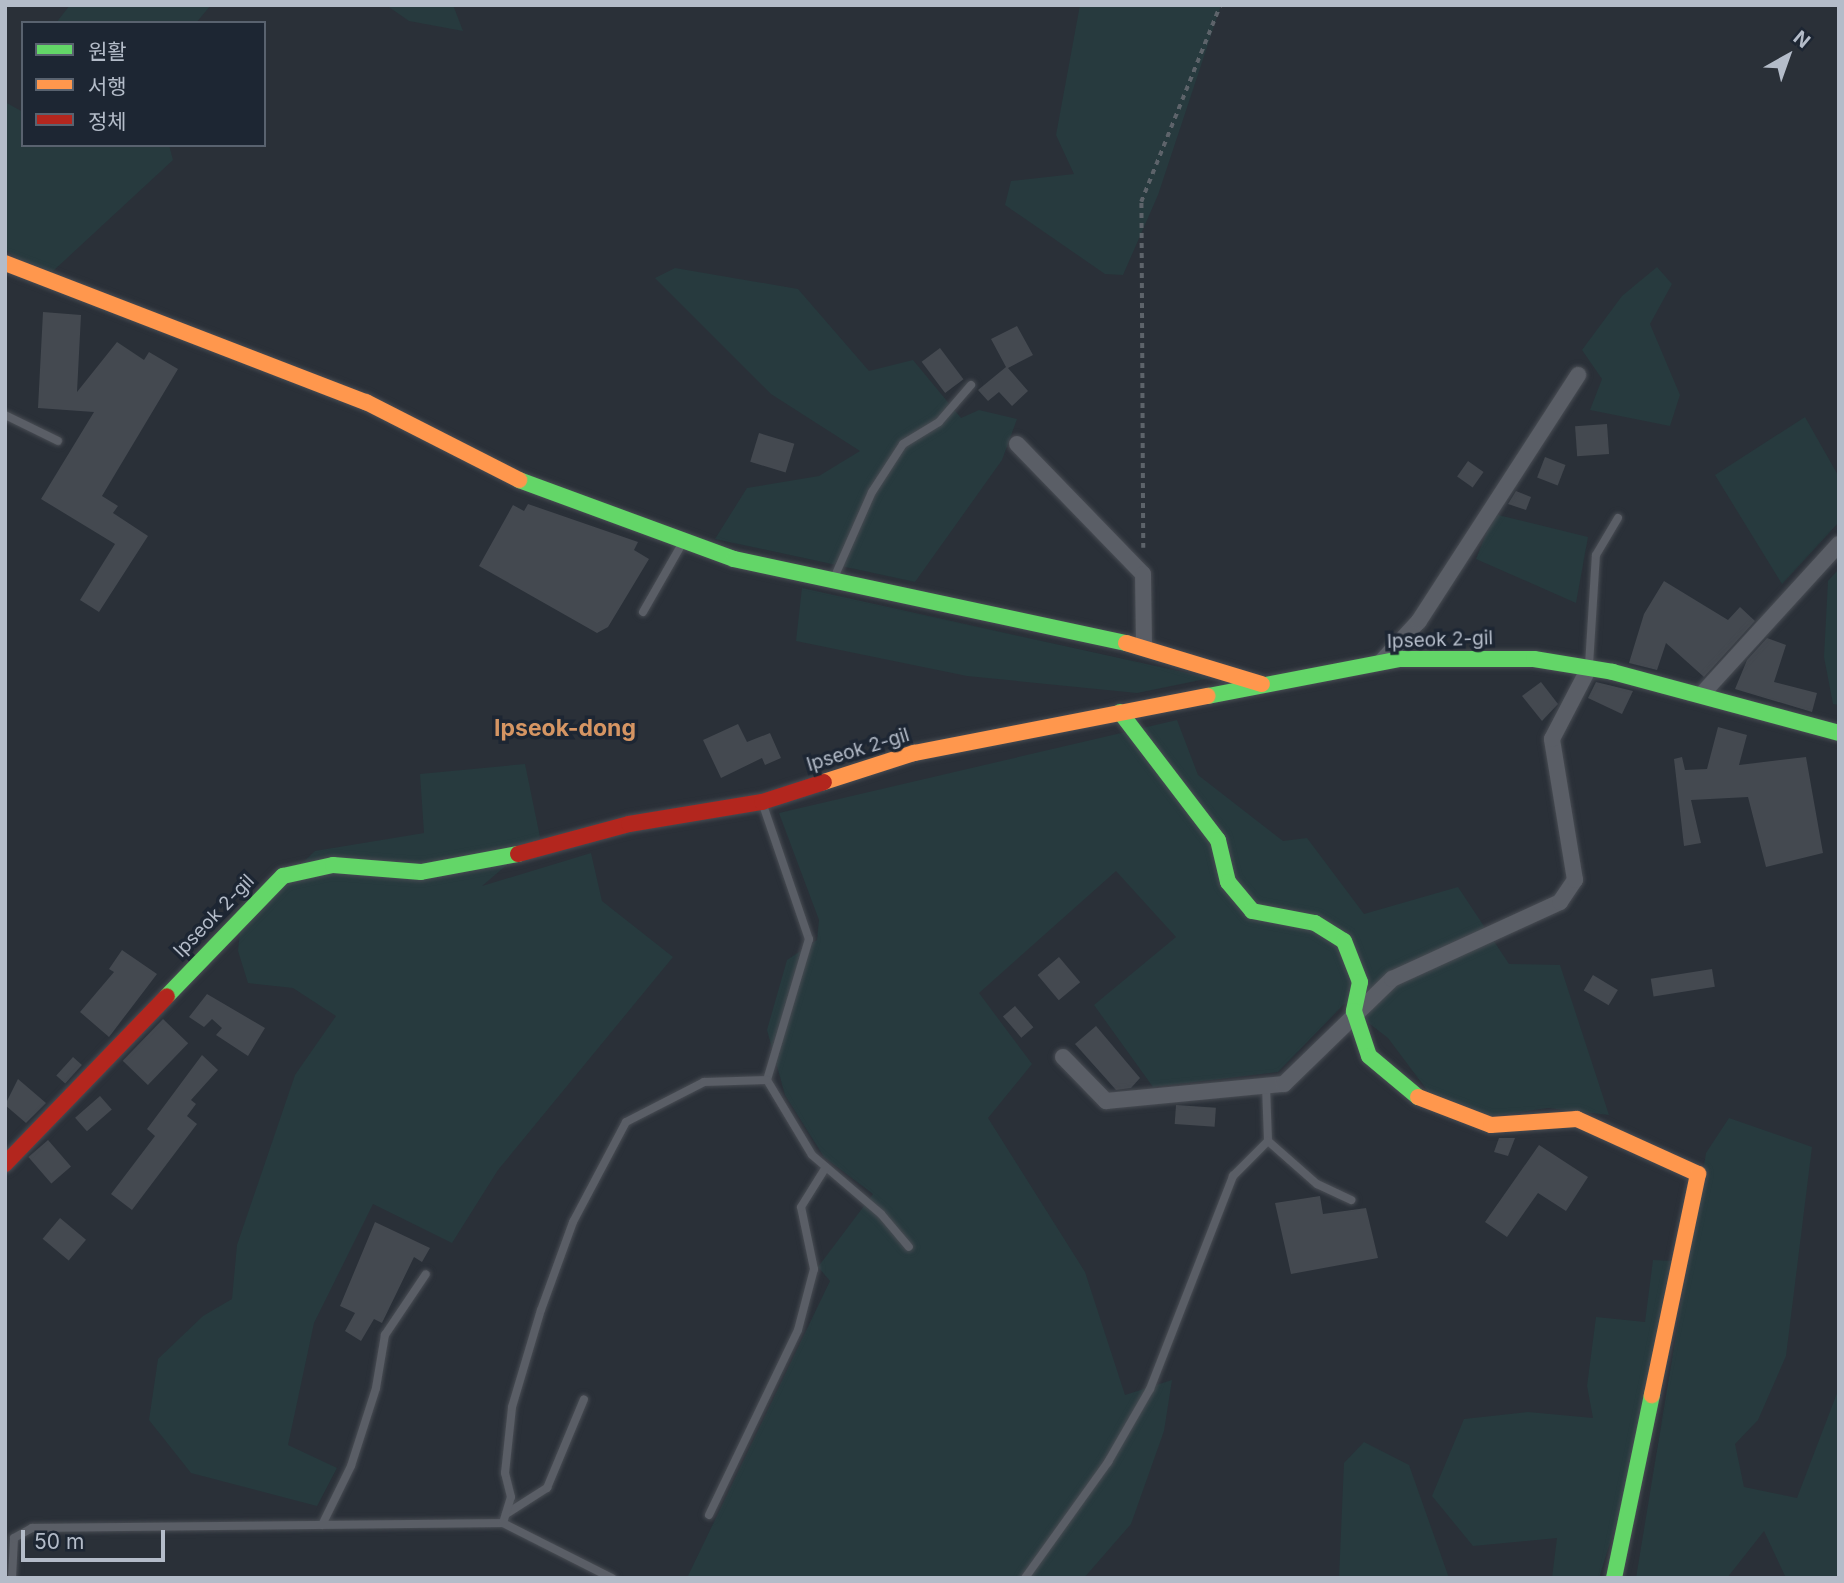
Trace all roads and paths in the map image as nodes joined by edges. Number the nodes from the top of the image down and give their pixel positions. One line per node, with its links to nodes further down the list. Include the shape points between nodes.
1 (1220, 5): 11 (path, via 1141,202)
2 (5, 263): 9 (street, via 366,402 547,494)
3 (1578, 375): 15 (street, via 1419,621)
4 (971, 384): 12 (lane, via 939,422 903,444 872,492)
5 (5, 415): 6 (lane)
6 (58, 441)
7 (1017, 444): 11 (street)
8 (1618, 518): 16 (lane, via 1597,555)
9 (683, 541): 12 (street); 13 (lane)
10 (1839, 544): 18 (street)
11 (1143, 574): 14 (street)
12 (833, 580): 14 (street)
13 (643, 612)
14 (1144, 648): 17 (street)
15 (1381, 662): 16 (street, Ipseok 2-gil, via 1534,659); 17 (street, Ipseok 2-gil)
16 (1589, 668): 18 (street, Ipseok 2-gil); 22 (street, via 1552,739 1575,880 1568,891 1560,902 1504,932 1392,979)
17 (1262, 684): 19 (street, Ipseok 2-gil)
18 (1702, 694): 20 (street, Ipseok 2-gil)
19 (1120, 712): 21 (street, Ipseok 2-gil, via 914,753); 22 (street, via 1217,840 1228,882 1252,911 1315,923 1344,942 1360,982)
20 (1839, 733)
21 (762, 802): 24 (lane, via 808,939); 27 (street, Ipseok 2-gil, via 629,824 488,862 421,872 333,865 283,876)
22 (1354, 1011): 25 (street, via 1284,1084); 39 (street, via 1369,1056 1427,1105 1492,1125 1577,1119 1699,1174)
23 (1063, 1057): 25 (street, via 1106,1101)
24 (767, 1080): 28 (lane, via 812,1155); 34 (lane, via 704,1082 626,1122 573,1222 541,1310 512,1407)
25 (1266, 1086): 26 (lane)
26 (1268, 1141): 29 (lane, via 1317,1184); 38 (lane, via 1228,1188 1150,1389 1108,1462)
27 (5, 1164)
28 (826, 1167): 30 (lane); 33 (lane, via 801,1207 814,1269 798,1330)
29 (1351, 1200)
30 (909, 1247)
31 (425, 1274): 35 (lane, via 385,1335 355,1453)
32 (584, 1399): 34 (lane, via 547,1488)
33 (709, 1515)
34 (504, 1518): 35 (lane); 37 (lane)
35 (322, 1525): 36 (lane, via 32,1528 14,1538)
36 (12, 1578)
37 (611, 1578)
38 (1025, 1578)
39 (1614, 1578)

